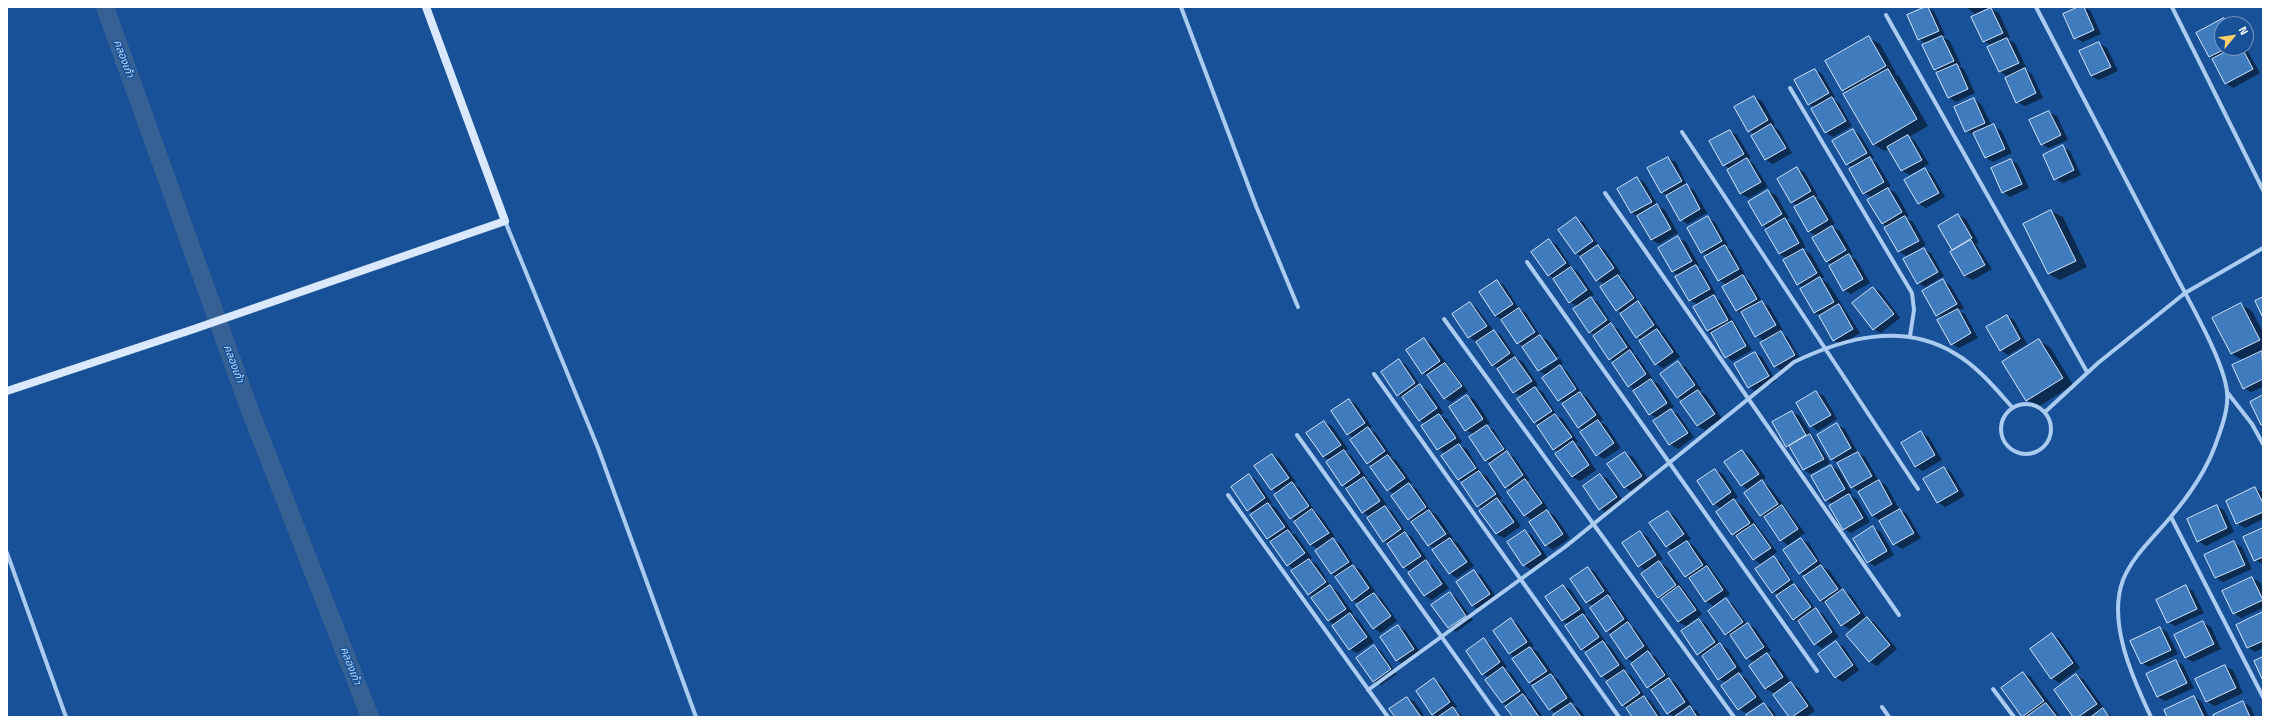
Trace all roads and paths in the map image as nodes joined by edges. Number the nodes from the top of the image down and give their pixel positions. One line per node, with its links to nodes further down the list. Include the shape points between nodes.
1 (426, 7): 10 (street)
2 (1181, 7): 14 (street, via 1256,206)
3 (2036, 7): 13 (street)
4 (2172, 7): 8 (street)
5 (1886, 15): 18 (street)
6 (1790, 88): 16 (street, via 1912,293 1914,310)
7 (1682, 132): 17 (street)
8 (2263, 190)
9 (1605, 193): 22 (street)
10 (505, 221): 20 (street, via 257,305 194,329); 42 (street, via 598,448)
11 (2263, 248): 13 (street)
12 (1527, 262): 27 (street)
13 (2184, 293): 18 (street); 21 (street, via 2221,368)
14 (1298, 308)
15 (1444, 319): 31 (street)
16 (1910, 336): 17 (street, via 1855,338); 23 (street, via 1954,353 1985,378)
17 (1825, 349): 22 (street, via 1794,362); 28 (street)
18 (2088, 372): 24 (street)
19 (1374, 374): 33 (street)
20 (7, 390)
21 (2227, 392): 26 (street, via 2252,424); 30 (street, via 2223,423 2212,455 2185,501)
22 (1748, 399): 27 (street); 34 (street)
23 (2012, 407): 24 (street, via 2029,404); 24 (street, via 2001,421 2000,430 2007,446 2021,454 2036,452 2048,442 2051,426)
24 (2045, 412)
25 (1297, 435): 35 (street)
26 (2263, 444)
27 (1669, 463): 31 (street); 36 (street)
28 (1918, 489)
29 (1228, 495): 38 (street)
30 (2170, 517): 39 (street); 49 (street, via 2132,564 2123,580 2118,610 2122,642 2135,684)
31 (1593, 524): 33 (street); 46 (street)
32 (7, 552): 41 (street)
33 (1520, 579): 35 (street); 45 (street)
34 (1899, 615)
35 (1442, 636): 38 (street); 44 (street)
36 (1817, 671)
37 (1993, 689): 48 (street)
38 (1368, 690): 43 (street)
39 (2263, 697)
40 (1882, 707): 47 (street)
41 (66, 717)
42 (696, 717)
43 (1388, 717)
44 (1499, 717)
45 (1619, 717)
46 (1734, 717)
47 (1889, 717)
48 (2014, 717)
49 (2150, 717)

